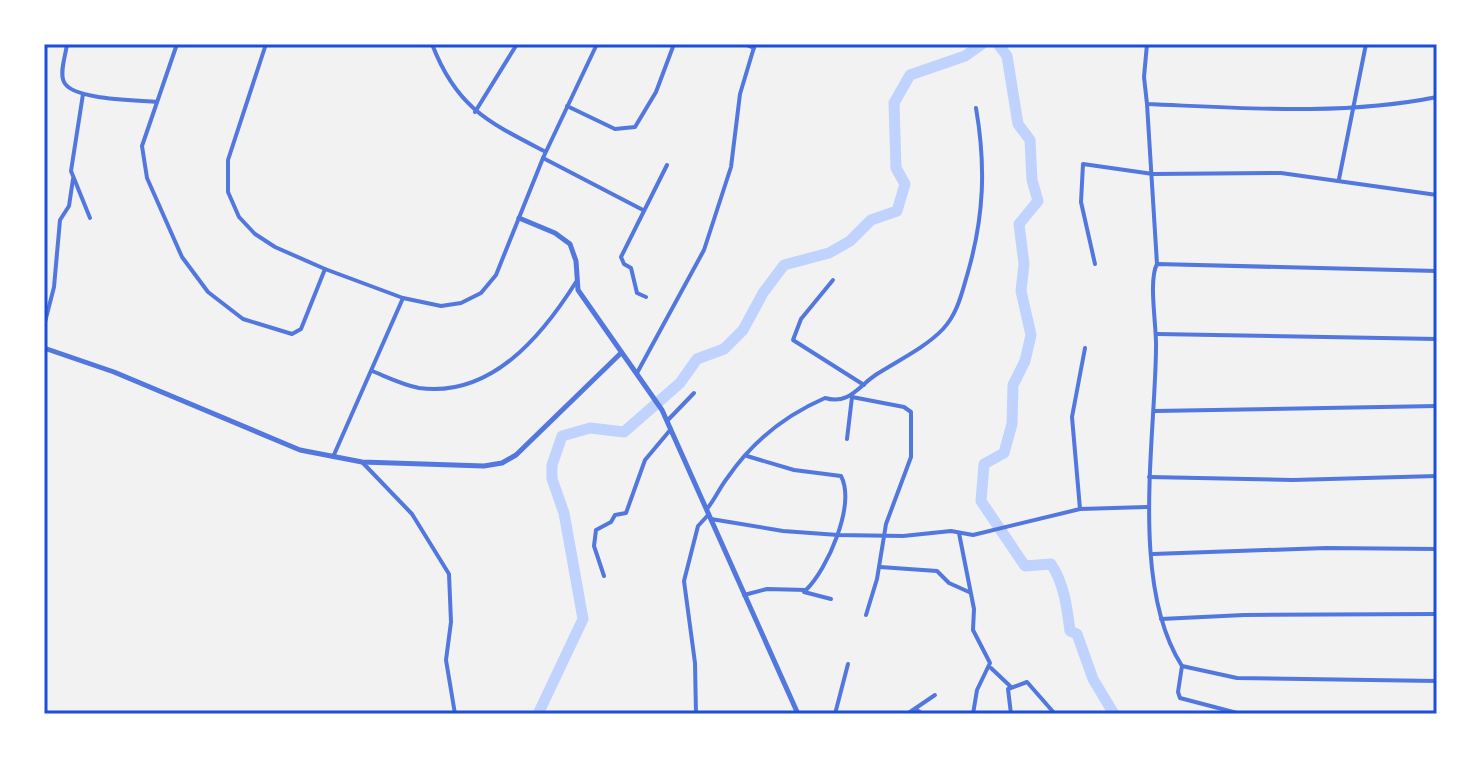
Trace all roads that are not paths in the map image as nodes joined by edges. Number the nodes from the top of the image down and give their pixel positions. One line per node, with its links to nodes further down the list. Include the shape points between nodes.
1 (67, 44): 12 (street, via 63,81)
2 (177, 44): 14 (street)
3 (266, 44): 31 (street, via 228,160 230,200 255,234)
4 (432, 44): 19 (street, via 448,81)
5 (517, 44): 19 (street)
6 (597, 44): 16 (street)
7 (674, 44): 16 (street, via 656,92 635,127 615,129)
8 (744, 44): 11 (street)
9 (1147, 44): 15 (street)
10 (1366, 44): 17 (street)
11 (754, 46): 44 (street, via 740,94 731,167 704,250)
12 (83, 94): 14 (street); 23 (street, via 71,156)
13 (1437, 97): 17 (street)
14 (157, 102): 31 (street, via 142,146 143,166 182,257 208,292 243,319 292,334 301,329)
15 (1147, 104): 17 (street); 22 (street)
16 (567, 106): 20 (street)
17 (1355, 107): 24 (street)
18 (976, 108): 45 (street, via 983,157 981,225 955,312 942,331)
19 (475, 112): 20 (street)
20 (544, 155): 26 (street); 28 (street)
21 (667, 165): 26 (street)
22 (1153, 174): 24 (street, via 1281,173); 29 (street, via 1080,166 1081,202); 30 (street)
23 (73, 179): 27 (street); 37 (street, via 69,206 60,220 54,287)
24 (1339, 179): 25 (street)
25 (1437, 195)
26 (643, 210): 35 (street, via 621,257 631,268 637,293)
27 (90, 218)
28 (519, 218): 34 (street, via 567,240 576,256); 36 (street, via 496,275 481,293 441,306)
29 (1095, 264)
30 (1157, 264): 32 (street); 38 (street)
31 (325, 269): 36 (street)
32 (1437, 271)
33 (833, 280): 45 (street, via 801,319 793,340)
34 (576, 282): 42 (street); 43 (street, via 528,348 469,382 420,388)
35 (646, 297)
36 (403, 298): 43 (street)
37 (44, 326)
38 (1157, 334): 39 (street); 49 (street)
39 (1437, 339)
40 (44, 348): 54 (street)
41 (1085, 348): 59 (street, via 1072,417)
42 (621, 353): 44 (street); 55 (street, via 502,463)
43 (372, 371): 54 (street)
44 (637, 373): 50 (street)
45 (864, 385): 47 (street)
46 (694, 393): 50 (street)
47 (852, 397): 52 (street); 53 (street, via 825,398 806,406); 63 (street, via 911,412 911,457)
48 (1437, 406): 49 (street)
49 (1155, 411): 57 (street)
50 (667, 421): 51 (street)
51 (671, 429): 60 (street); 67 (street, via 645,460 626,513 596,530 594,546)
52 (847, 439)
53 (746, 456): 60 (street); 62 (street, via 841,476 844,501)
54 (332, 459): 55 (street)
55 (362, 462): 82 (street, via 412,514 449,574 446,660)
56 (1437, 476): 57 (street)
57 (1149, 477): 58 (street)
58 (1147, 507): 59 (street); 65 (street)
59 (1080, 509): 61 (street, via 981,534)
60 (709, 514): 62 (street, via 775,530); 70 (street); 83 (street, via 698,526 684,581)
61 (959, 533): 63 (street); 69 (street)
62 (838, 535): 63 (street); 68 (street, via 820,576)
63 (883, 536): 66 (street)
64 (1437, 549): 65 (street)
65 (1153, 554): 74 (street)
66 (880, 567): 69 (street, via 937,571); 73 (street)
67 (604, 576)
68 (802, 592): 70 (street, via 767,589); 71 (street)
69 (969, 592): 77 (street, via 973,630)
70 (744, 595): 86 (street)
71 (831, 599)
72 (1437, 614): 74 (street)
73 (866, 615)
74 (1161, 619): 76 (street)
75 (848, 664): 87 (street)
76 (1182, 666): 78 (street, via 1237,678); 93 (street, via 1180,698)
77 (991, 668): 79 (street); 90 (street, via 977,690)
78 (1437, 681)
79 (1012, 687): 91 (street); 92 (street, via 1030,682)
80 (935, 695): 81 (street)
81 (915, 709): 88 (street); 89 (street)
82 (455, 714)
83 (696, 714)
84 (721, 714): 85 (street)
85 (744, 714)
86 (798, 714)
87 (835, 714)
88 (907, 714)
89 (923, 714)
90 (973, 714)
91 (1011, 714)
92 (1055, 714)
93 (1241, 714)

